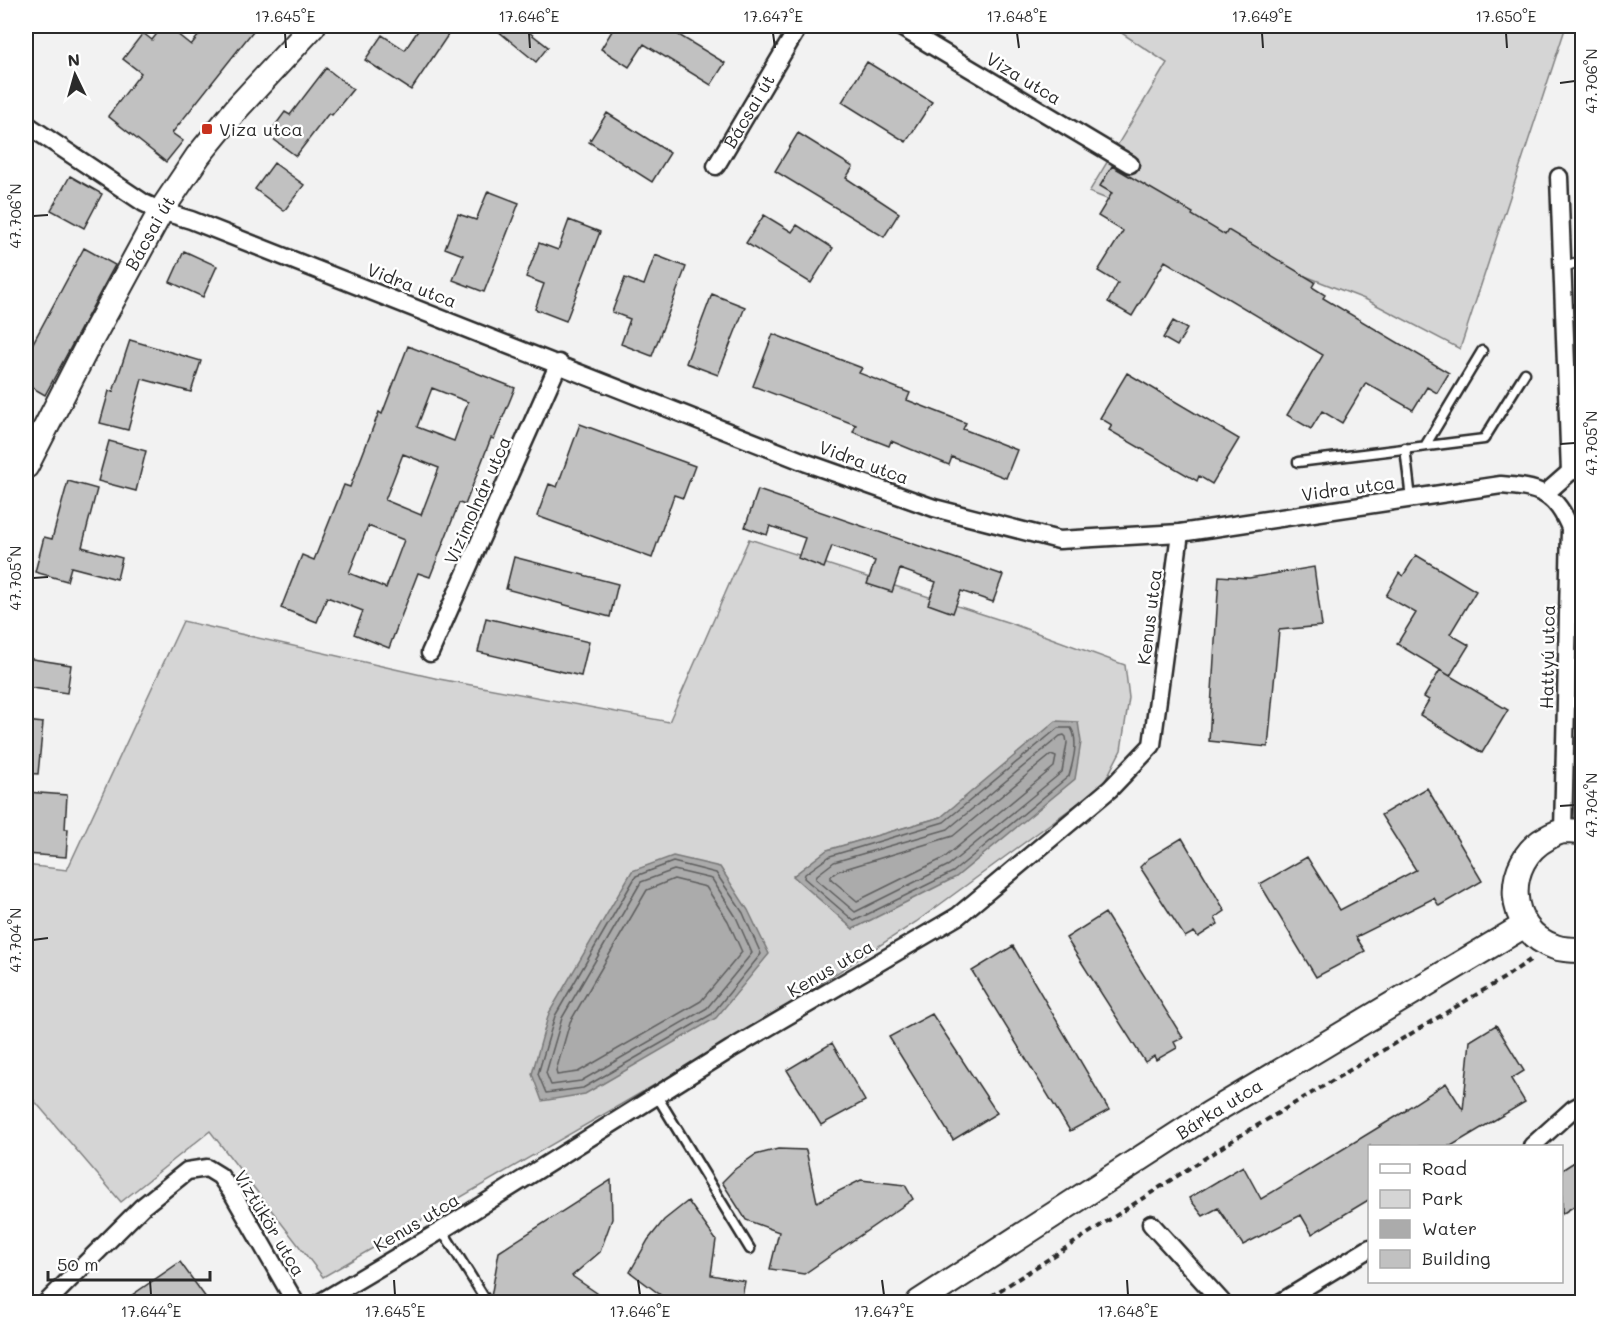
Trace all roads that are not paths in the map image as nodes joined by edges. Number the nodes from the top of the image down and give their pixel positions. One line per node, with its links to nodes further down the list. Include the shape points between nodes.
1 (313, 26): 8 (street, Bácsai út, via 238,106)
2 (799, 26): 6 (street, Bácsai út)
3 (899, 26): 5 (street, Viza utca)
4 (26, 124): 8 (street, Vidra utca)
5 (1130, 164)
6 (716, 166)
7 (1559, 177): 10 (street)
8 (161, 211): 12 (street, Vidra utca); 17 (street, Bácsai út)
9 (1582, 261): 10 (lane)
10 (1562, 268): 18 (street)
11 (1482, 351): 14 (lane)
12 (559, 363): 21 (street, Vidra utca, via 807,463 934,508 1059,540); 22 (street, Vizimolnár utca)
13 (1525, 373): 14 (lane, via 1484,439)
14 (1425, 446): 15 (lane)
15 (1405, 448): 16 (lane); 20 (lane)
16 (1298, 462)
17 (26, 466)
18 (1576, 471): 19 (street)
19 (1545, 494): 20 (street, Vidra utca, via 1501,485); 23 (street, Hattyú utca, via 1563,510 1570,528)
20 (1411, 499): 21 (street, Vidra utca)
21 (1180, 533): 27 (street, Kenus utca, via 1152,745 1110,789 958,916 731,1048)
22 (430, 653)
23 (1573, 832): 24 (street, via 1537,843 1525,856 1514,891)
24 (1525, 925): 25 (street, via 1539,939 1555,947); 38 (street, Bárka utca, via 1209,1114)
25 (1582, 951): 26 (street)
26 (1582, 963)
27 (657, 1096): 31 (street, Kenus utca); 32 (lane)
28 (1582, 1104): 29 (street)
29 (1534, 1145)
30 (1151, 1224): 39 (street)
31 (442, 1230): 36 (street, Kenus utca); 37 (lane)
32 (750, 1249)
33 (1368, 1249): 40 (street)
34 (48, 1302): 35 (street, Víztükör utca, via 151,1200 187,1171 207,1168 220,1176 233,1194)
35 (295, 1302)
36 (321, 1302)
37 (487, 1302)
38 (919, 1302)
39 (1222, 1302)
40 (1281, 1302)

